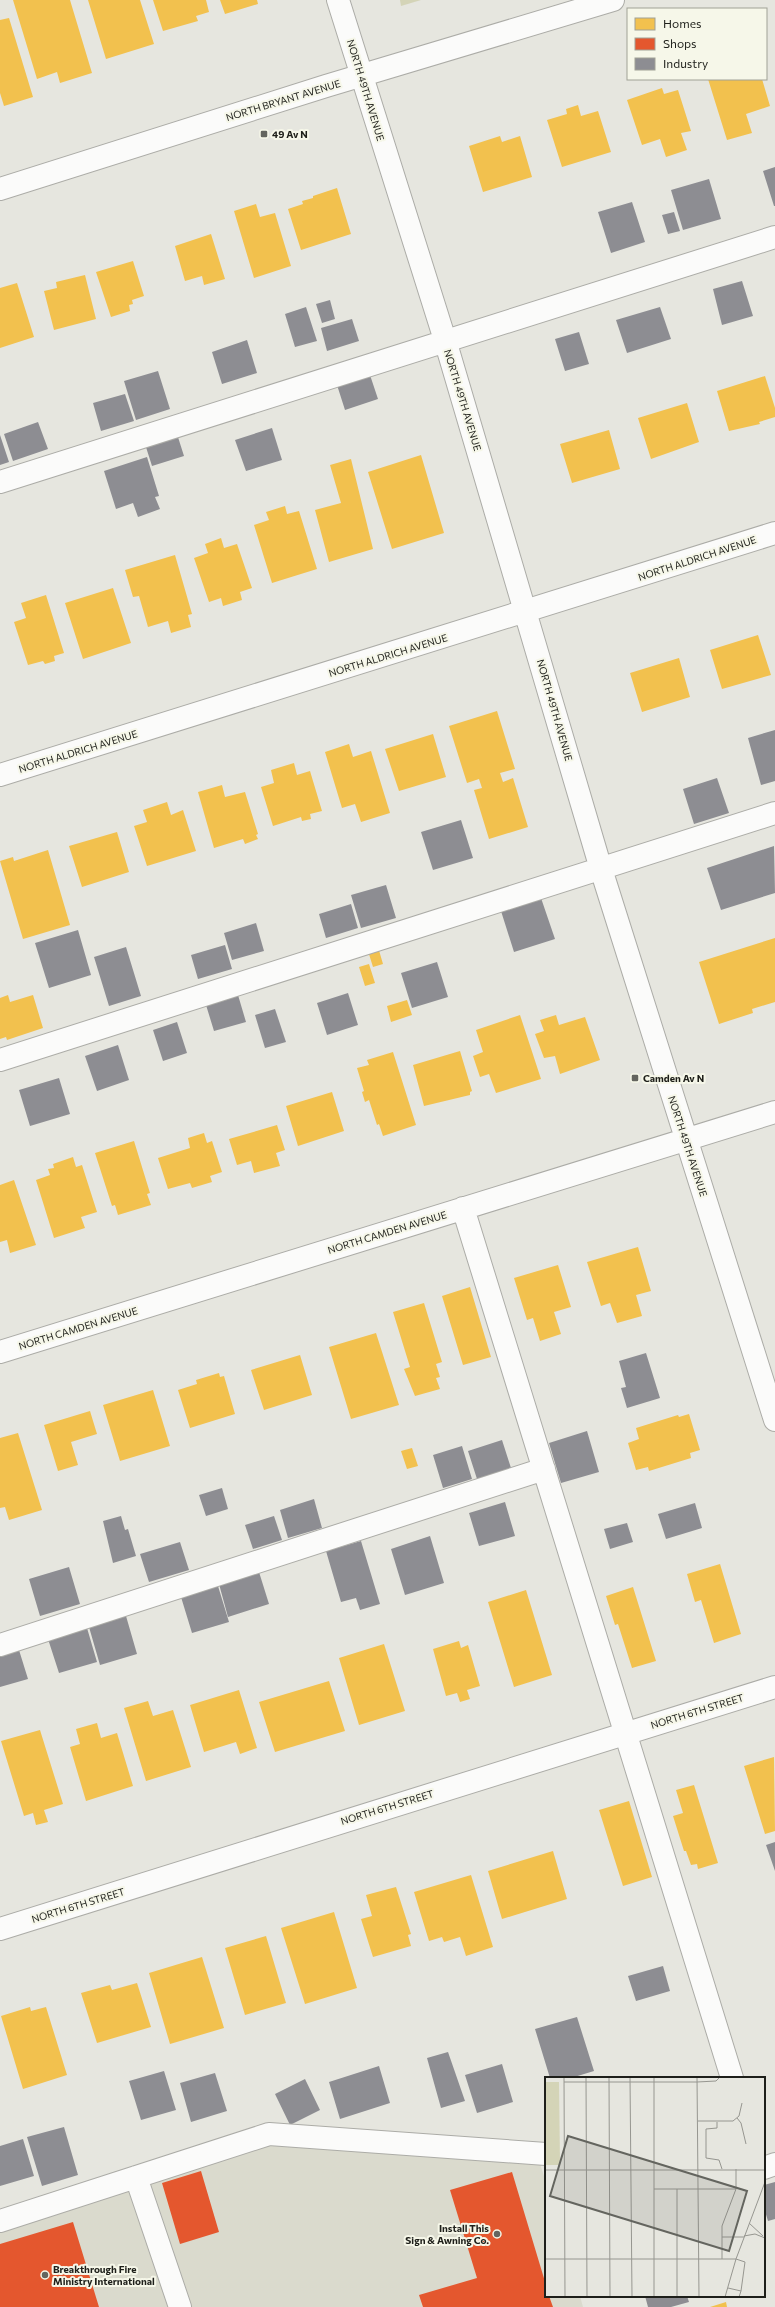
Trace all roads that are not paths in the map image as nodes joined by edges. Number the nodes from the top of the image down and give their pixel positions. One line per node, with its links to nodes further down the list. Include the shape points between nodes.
1 (338, 0): 3 (street, NORTH 49TH AVENUE)
2 (613, 0): 3 (street, NORTH BRYANT AVENUE)
3 (361, 76): 4 (street, NORTH BRYANT AVENUE); 6 (street, NORTH 49TH AVENUE)
4 (0, 189)
5 (775, 237): 6 (street)
6 (445, 340): 7 (street); 9 (street, NORTH 49TH AVENUE)
7 (0, 482)
8 (775, 533): 9 (street, NORTH ALDRICH AVENUE)
9 (527, 612): 10 (street, NORTH ALDRICH AVENUE); 12 (street, NORTH 49TH AVENUE)
10 (0, 775)
11 (775, 813): 12 (street)
12 (601, 869): 13 (street); 15 (street, NORTH 49TH AVENUE)
13 (0, 1060)
14 (775, 1112): 15 (street, NORTH CAMDEN AVENUE)
15 (686, 1140): 16 (street, NORTH CAMDEN AVENUE); 18 (street, NORTH 49TH AVENUE)
16 (463, 1208): 17 (street, NORTH CAMDEN AVENUE); 19 (street)
17 (0, 1352)
18 (775, 1420)
19 (544, 1469): 20 (street); 22 (street)
20 (0, 1645)
21 (775, 1687): 22 (street, NORTH 6TH STREET)
22 (626, 1732): 23 (street, NORTH 6TH STREET); 24 (street)
23 (0, 1929)
24 (732, 2077)
25 (545, 2154): 28 (street, via 269,2134)
26 (775, 2164): 27 (street)
27 (765, 2168)
28 (136, 2177): 29 (street); 30 (street)
29 (0, 2221)
30 (180, 2307)

